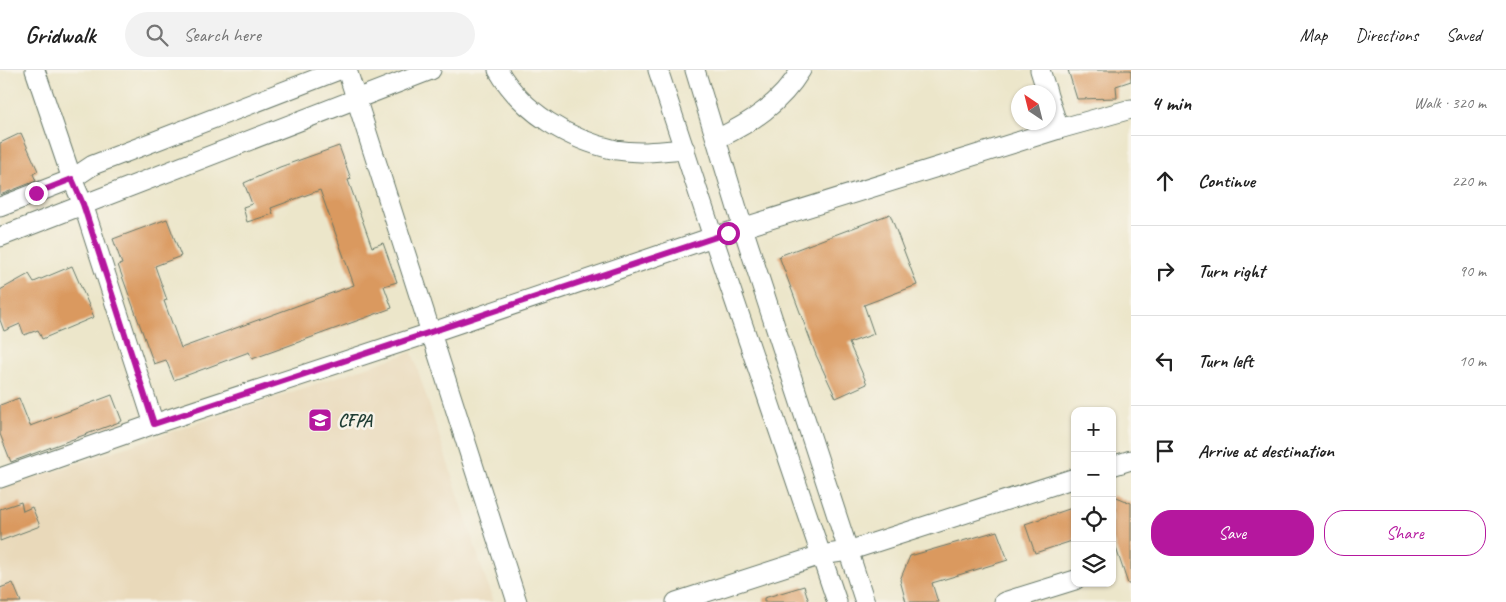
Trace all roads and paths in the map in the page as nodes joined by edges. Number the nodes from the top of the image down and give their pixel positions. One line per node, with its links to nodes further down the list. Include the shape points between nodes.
1 (35, 70): 17 (street)
2 (339, 70): 17 (street, via 93,166)
3 (348, 70): 11 (street)
4 (432, 70): 11 (street)
5 (498, 70): 16 (street, via 526,104 553,125 583,140 625,151 651,153)
6 (658, 70): 16 (street)
7 (695, 70): 15 (street)
8 (801, 70): 15 (street, via 772,105 746,125)
9 (1040, 70): 10 (street)
10 (1045, 85)
11 (357, 99): 18 (street); 23 (street)
12 (1131, 109): 14 (street)
13 (1056, 119): 14 (street)
14 (1059, 128): 20 (street)
15 (716, 139): 20 (street)
16 (685, 149): 22 (street)
17 (72, 179): 18 (street); 19 (street)
18 (83, 204): 21 (street); 24 (street)
19 (0, 207)
20 (743, 228): 22 (street); 29 (street)
21 (0, 237)
22 (713, 237): 23 (street); 30 (street)
23 (430, 333): 24 (street); 33 (street)
24 (154, 424): 27 (street)
25 (1131, 460): 26 (street)
26 (1116, 465)
27 (0, 478)
28 (1071, 479): 29 (street)
29 (848, 551): 30 (street); 36 (street)
30 (821, 555): 34 (street); 35 (street)
31 (1071, 582): 32 (street)
32 (1034, 598): 37 (street)
33 (517, 602)
34 (676, 602)
35 (838, 602)
36 (865, 602)
37 (1004, 602)

